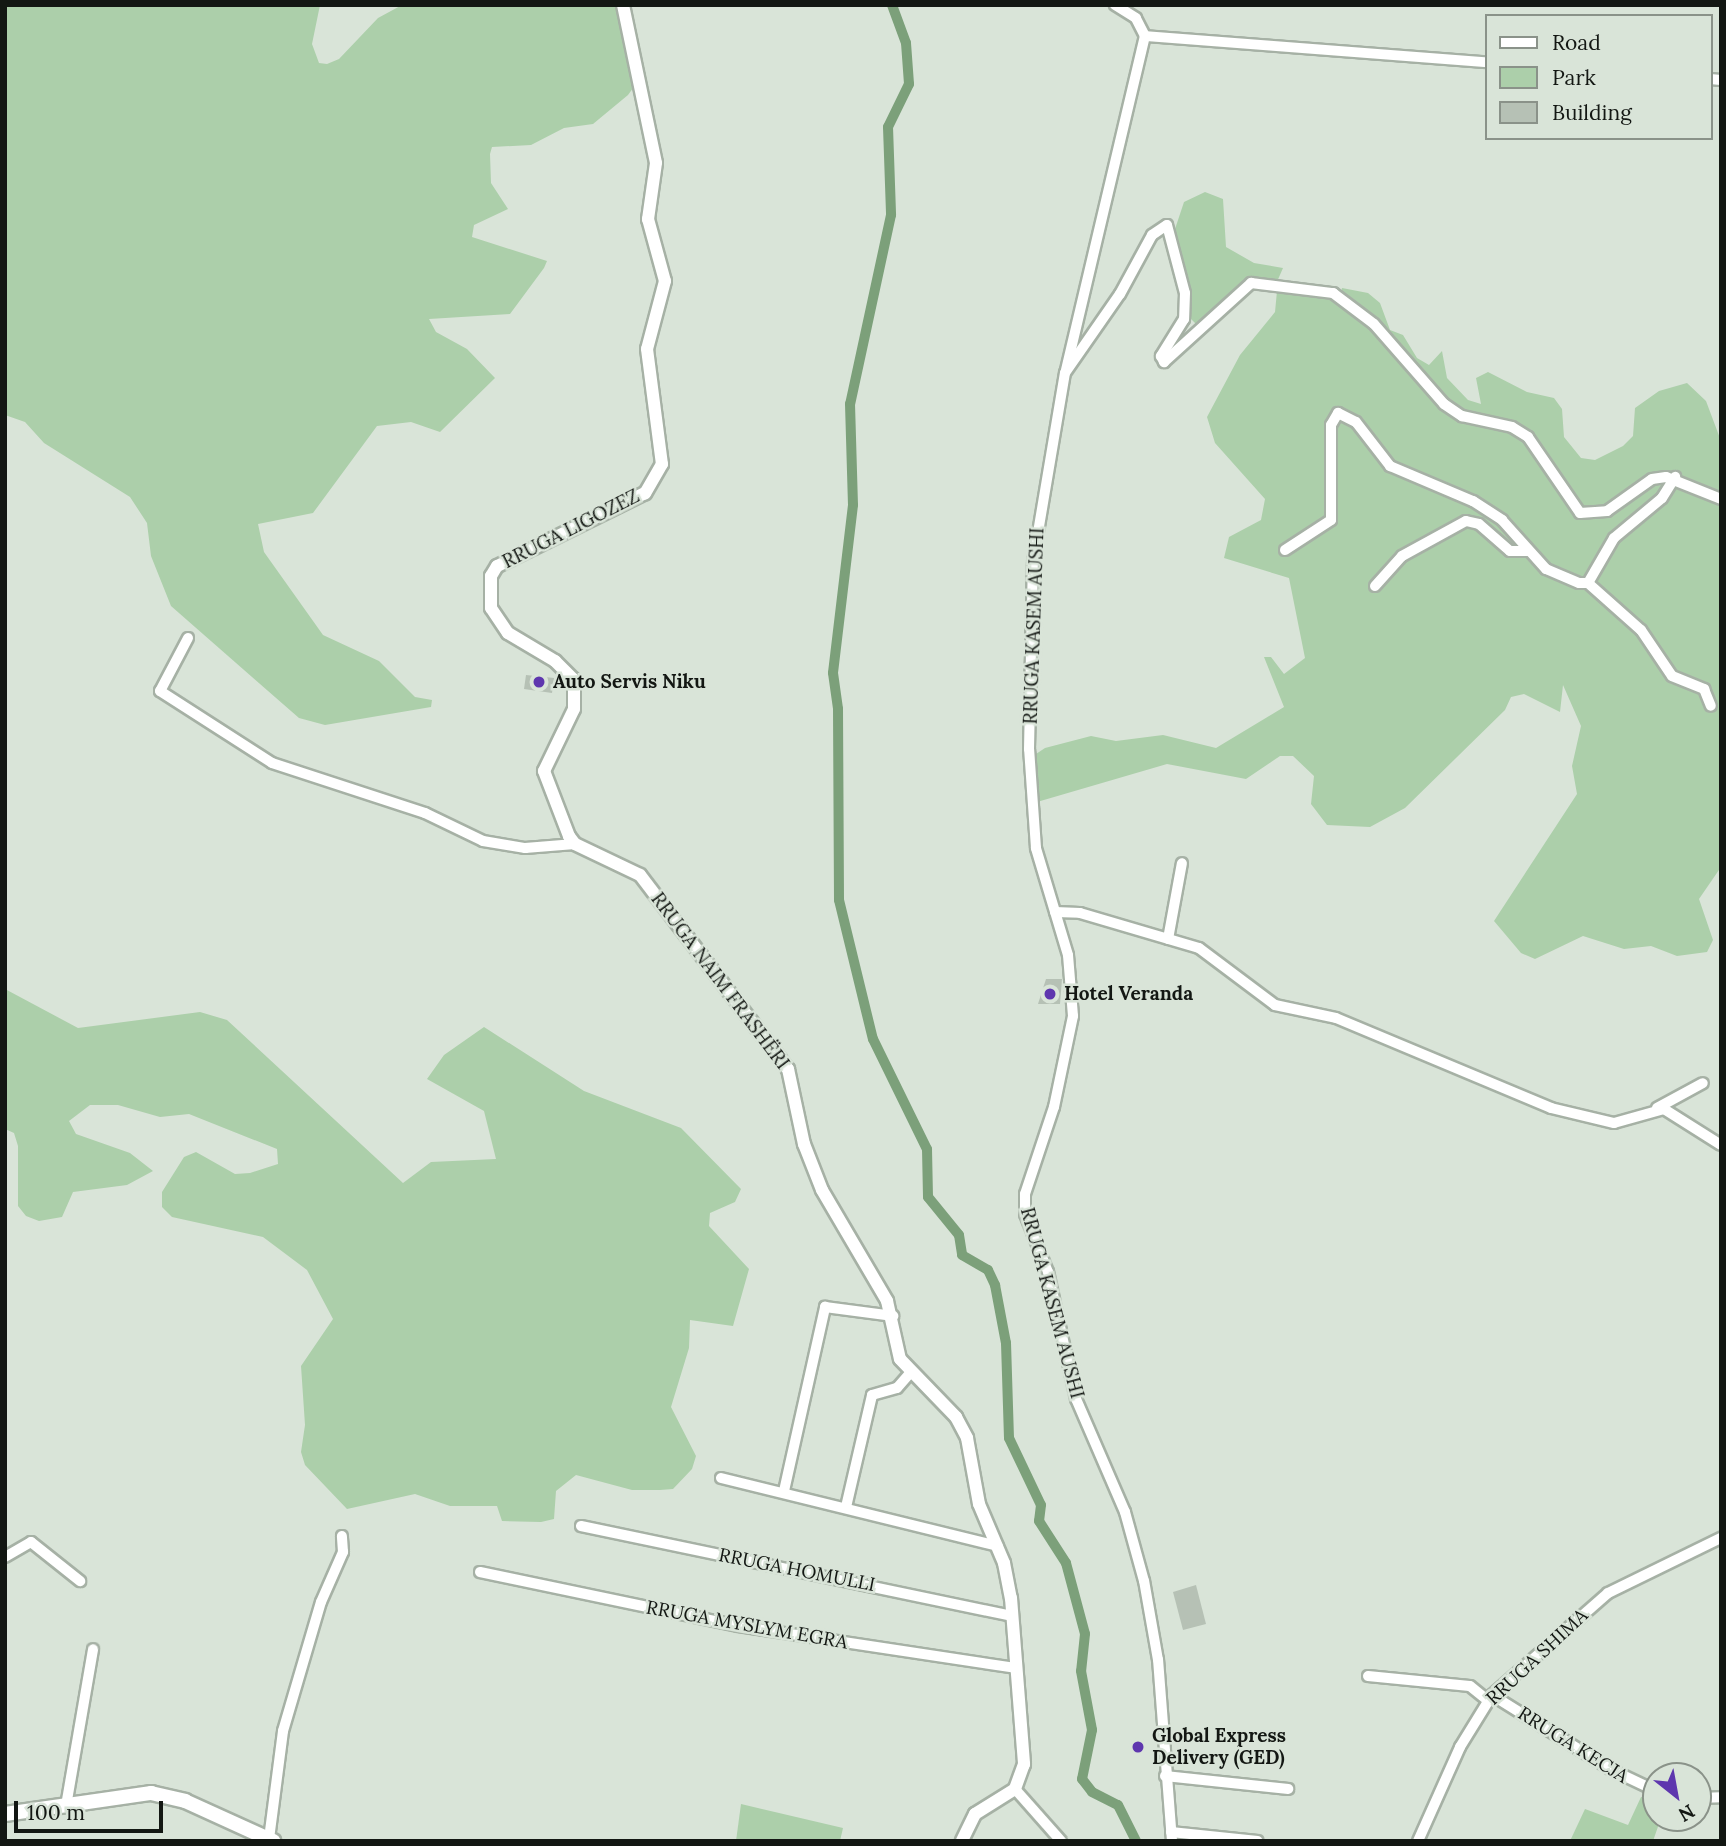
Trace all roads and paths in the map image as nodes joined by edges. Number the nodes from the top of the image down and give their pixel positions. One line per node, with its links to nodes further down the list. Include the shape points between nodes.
1 (623, 5): 14 (street, RRUGA LIGOZEZ, via 656,163 648,219 664,281 647,349 662,464 645,493 504,560 493,570 490,588 500,625 555,661 574,680 574,709 544,771)
2 (1115, 5): 3 (street, via 1136,18)
3 (1145, 36): 4 (street); 5 (street)
4 (1484, 62)
5 (1065, 373): 6 (street, RRUGA KASEM AUSHI, via 1162,225 1170,229 1185,293 1184,319 1161,356 1164,362 1251,284 1272,282 1333,293 1374,324 1444,404 1462,416 1512,427 1528,437 1580,513 1607,511 1652,479); 16 (street, RRUGA KASEM AUSHI, via 1041,499 1030,646 1032,808 1037,848)
6 (1675, 477): 7 (street); 10 (street, via 1662,498 1614,538)
7 (1721, 499)
8 (1285, 551): 9 (street, via 1331,520 1331,425 1338,412 1356,422 1390,466 1473,501 1502,520)
9 (1528, 551): 10 (street, via 1546,569); 11 (street, via 1510,551 1479,524 1466,521 1402,556)
10 (1588, 583): 13 (street, via 1641,630 1672,676 1704,689)
11 (1375, 586)
12 (188, 638): 14 (street, RRUGA NAIM FRASHËRI, via 160,691 272,763 425,813 483,841 525,848)
13 (1711, 706)
14 (575, 845): 21 (street, RRUGA NAIM FRASHËRI, via 640,875 788,1069 804,1144 822,1189)
15 (1182, 863): 17 (street)
16 (1055, 912): 17 (street, via 1080,913); 38 (street, RRUGA KASEM AUSHI, via 1068,955 1073,1016 1054,1107 1025,1195 1025,1214 1048,1272 1076,1399 1125,1512 1144,1581 1158,1660)
17 (1168, 939): 19 (street, via 1199,948 1275,1005 1336,1018 1551,1108 1614,1123)
18 (1703, 1083): 19 (street)
19 (1654, 1110): 20 (street, via 1672,1113)
20 (1721, 1145)
21 (892, 1316): 22 (street, RRUGA NAIM FRASHËRI, via 897,1350); 24 (street, via 825,1307)
22 (909, 1374): 25 (street, via 897,1388 872,1395); 29 (street, RRUGA NAIM FRASHËRI, via 963,1429 982,1515)
23 (721, 1478): 24 (street)
24 (784, 1491): 25 (street)
25 (846, 1507): 29 (street)
26 (581, 1526): 33 (street, RRUGA HOMULLI)
27 (342, 1536): 45 (street, via 343,1552 321,1602 282,1731)
28 (1721, 1538): 37 (street, RRUGA SHIMA, via 1658,1564 1608,1593)
29 (998, 1546): 33 (street, RRUGA NAIM FRASHËRI)
30 (5, 1558): 32 (street, via 30,1542)
31 (480, 1572): 35 (street, RRUGA MYSLYM EGRA, via 738,1626)
32 (80, 1581)
33 (1012, 1616): 35 (street, RRUGA NAIM FRASHËRI)
34 (93, 1649): 42 (street)
35 (1017, 1668): 40 (street, RRUGA NAIM FRASHËRI, via 1024,1764)
36 (1368, 1676): 37 (street, RRUGA KECJA, via 1470,1686)
37 (1490, 1698): 39 (street, RRUGA KECJA); 49 (street, RRUGA SHIMA)
38 (1165, 1776): 41 (street); 44 (street, RRUGA KASEM AUSHI)
39 (1642, 1784)
40 (1015, 1789): 46 (street, via 975,1814); 47 (street)
41 (1288, 1789)
42 (66, 1806): 43 (main road); 45 (main road, via 127,1795 169,1795)
43 (5, 1814)
44 (1172, 1836): 48 (street)
45 (271, 1840)
46 (962, 1841)
47 (1061, 1841)
48 (1258, 1841)
49 (1418, 1841)

